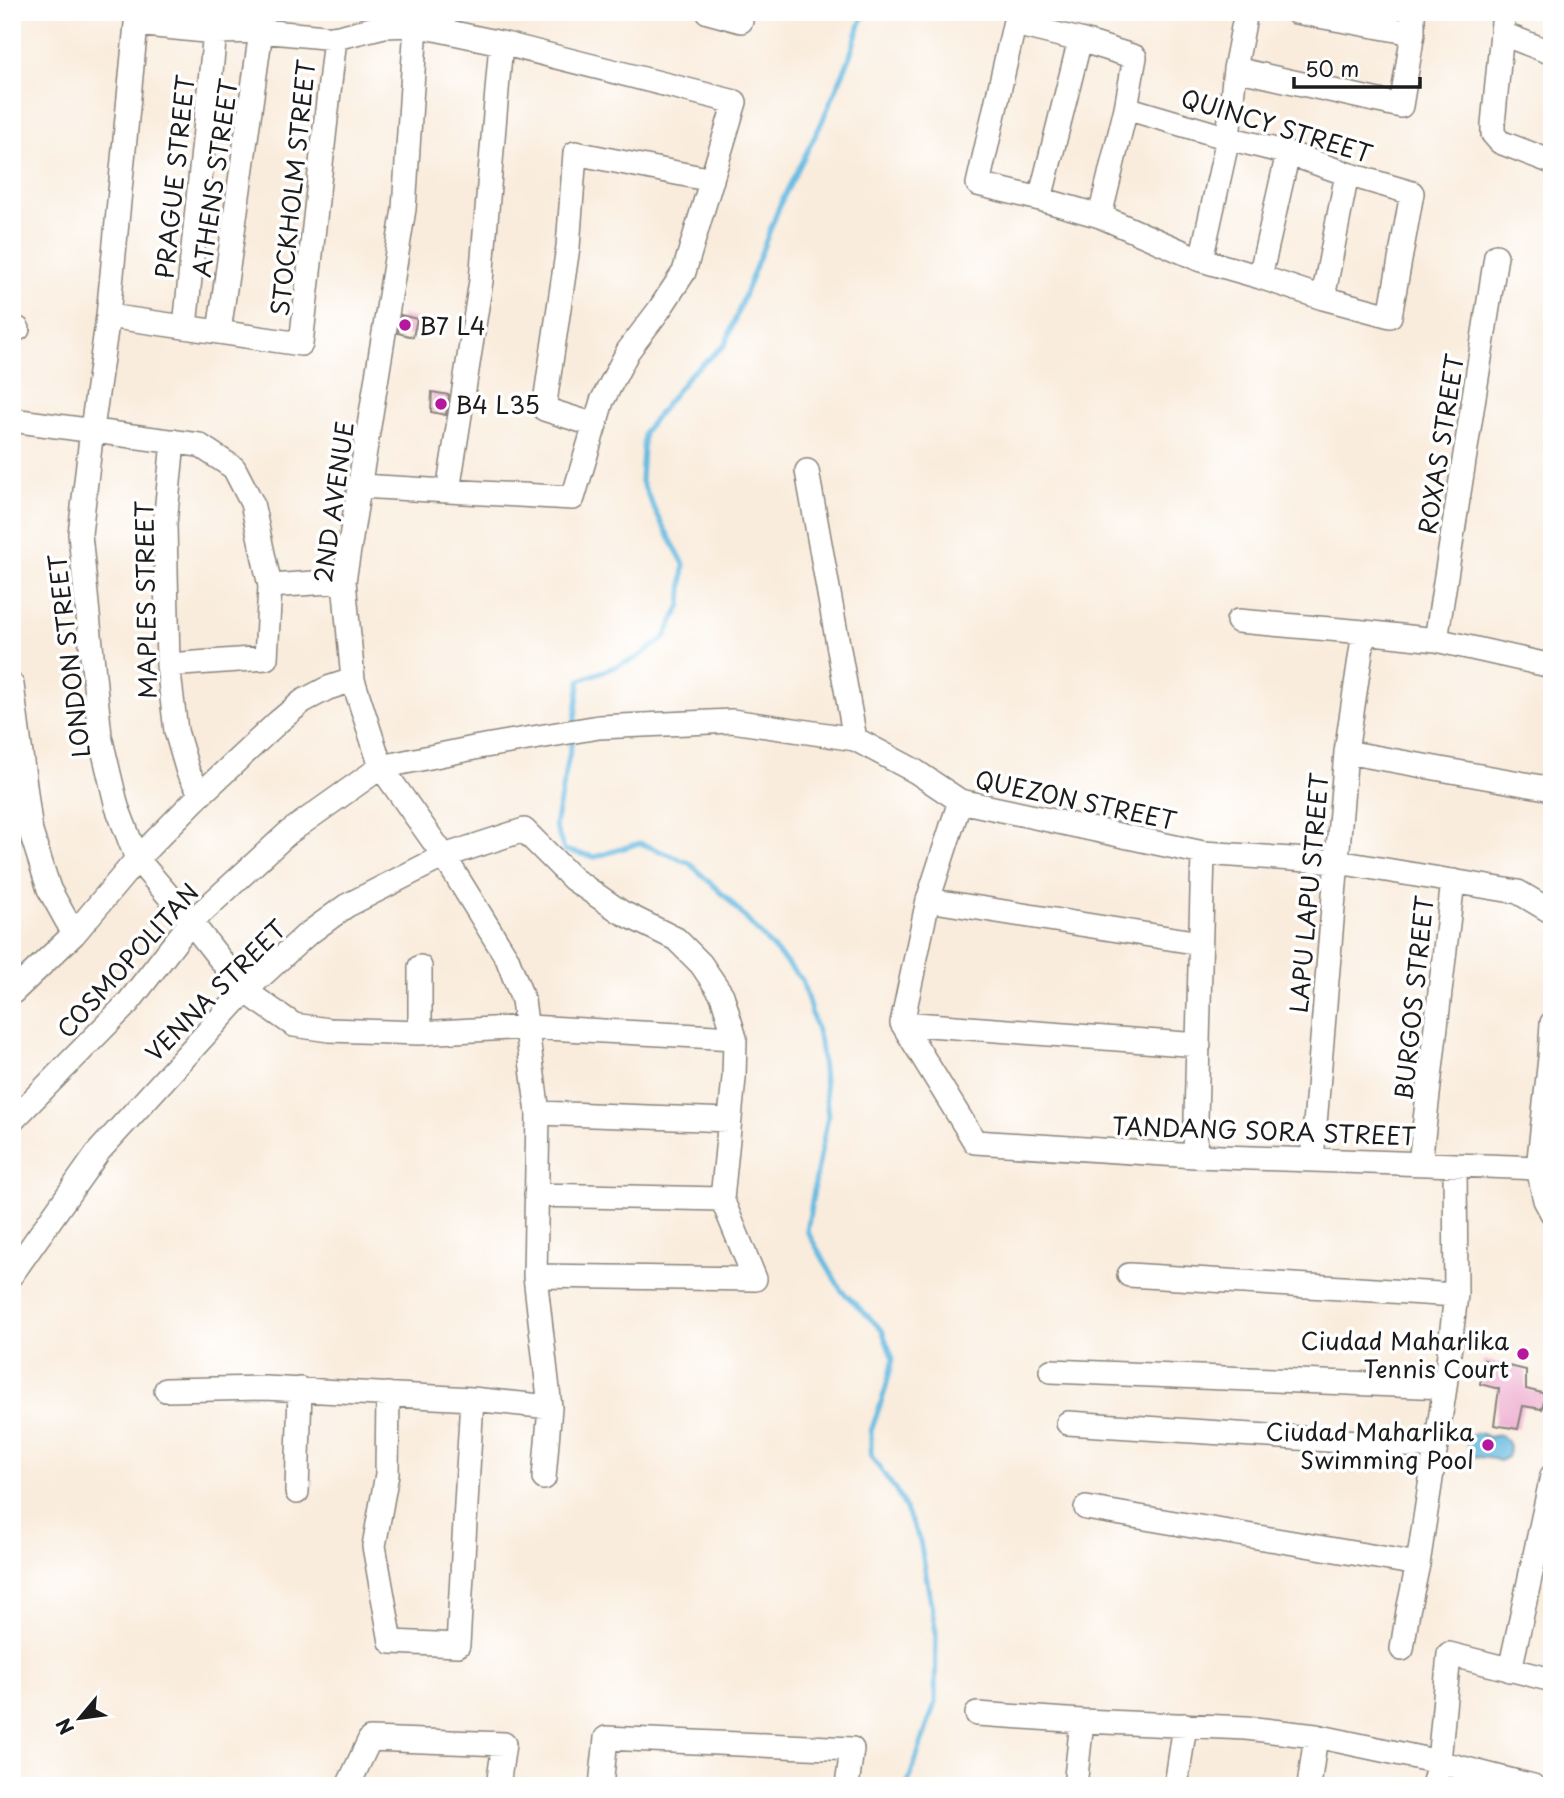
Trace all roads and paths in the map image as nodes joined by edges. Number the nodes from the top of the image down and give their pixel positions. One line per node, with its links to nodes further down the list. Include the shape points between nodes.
1 (708, 12): 5 (street)
2 (1247, 12): 15 (street)
3 (1296, 12): 6 (street)
4 (1016, 18): 12 (street); 22 (street, via 978,184)
5 (741, 21)
6 (1413, 22): 15 (street, via 1401,106)
7 (1503, 23): 14 (street); 19 (street, via 1493,134 1500,142)
8 (416, 25): 11 (street, via 384,26); 13 (street); 36 (street, 2ND AVENUE, via 404,209)
9 (261, 31): 10 (street); 11 (street); 30 (street, ATHENS STREET)
10 (215, 32): 28 (street, LONDON STREET, via 136,24); 29 (street, PRAGUE STREET)
11 (335, 38): 30 (street, STOCKHOLM STREET, via 300,344)
12 (1080, 40): 16 (street, via 1135,57); 22 (street)
13 (501, 43): 21 (street, via 735,102); 37 (street, via 481,281)
14 (1552, 53)
15 (1235, 69): 17 (street)
16 (1126, 108): 17 (street, QUINCY STREET); 23 (street)
17 (1228, 138): 18 (street, QUINCY STREET); 25 (street)
18 (1288, 153): 20 (street, QUINCY STREET); 26 (street)
19 (1552, 162)
20 (1348, 174): 27 (street); 27 (street, QUINCY STREET, via 1412,193 1390,316)
21 (712, 180): 32 (street, via 684,272 628,351); 32 (street, via 575,153 568,247 544,409)
22 (1040, 199): 23 (street)
23 (1100, 216): 25 (street)
24 (1496, 256): 42 (street, ROXAS STREET)
25 (1201, 260): 26 (street)
26 (1260, 277): 27 (street)
27 (1323, 298)
28 (108, 316): 29 (street); 33 (street, LONDON STREET)
29 (185, 327): 30 (street)
30 (219, 332)
31 (12, 419): 33 (street)
32 (595, 425): 37 (street, via 573,498)
33 (92, 429): 34 (street); 56 (street, LONDON STREET, via 80,534 100,736 117,807)
34 (173, 441): 39 (street, via 199,444 234,468 252,503); 43 (street, MAPLES STREET, via 165,524)
35 (807, 471): 48 (street)
36 (360, 486): 37 (street); 38 (street, 2ND AVENUE)
37 (448, 491)
38 (344, 581): 39 (street); 45 (street, 2ND AVENUE)
39 (270, 586): 43 (street, via 266,658)
40 (1238, 621): 41 (street)
41 (1364, 632): 42 (street); 49 (street, LAPU LAPU STREET)
42 (1436, 640): 44 (street)
43 (168, 665): 52 (street, MAPLES STREET, via 177,731 188,772)
44 (1552, 666)
45 (353, 680): 50 (street, 2ND AVENUE); 52 (street, via 303,701)
46 (12, 685): 62 (street, via 31,832 49,889)
47 (552, 735): 48 (street, QUEZON STREET, via 599,727 732,721); 50 (street, COSMOPOLITAN)
48 (855, 739): 53 (street, QUEZON STREET)
49 (1346, 752): 51 (street); 57 (street, LAPU LAPU STREET)
50 (381, 767): 55 (street, 2ND AVENUE); 61 (street, COSMOPOLITAN, via 288,833)
51 (1552, 789)
52 (201, 794): 56 (street)
53 (960, 802): 54 (street, QUEZON STREET); 59 (street)
54 (1203, 853): 57 (street, QUEZON STREET); 63 (street)
55 (444, 856): 65 (street, VENNA STREET, via 346,906); 69 (street, 2ND AVENUE, via 507,958); 71 (street, VENNA STREET, via 524,830 573,879 621,912 676,939 722,995)
56 (137, 859): 61 (street, LONDON STREET); 62 (street)
57 (1338, 862): 58 (street, QUEZON STREET); 78 (street, LAPU LAPU STREET)
58 (1452, 881): 60 (street, QUEZON STREET, via 1518,892); 79 (street, BURGOS STREET)
59 (928, 900): 63 (street); 67 (street)
60 (1552, 912)
61 (191, 922): 65 (street, LONDON STREET); 76 (street, COSMOPOLITAN, via 128,1003)
62 (74, 934): 66 (street)
63 (1200, 943): 72 (street)
64 (420, 967): 70 (street)
65 (245, 991): 70 (street, LONDON STREET, via 294,1025); 85 (street, VENNA STREET, via 99,1151)
66 (12, 993)
67 (902, 1023): 72 (street); 77 (street, TANDANG SORA STREET, via 975,1142)
68 (1552, 1023): 73 (street)
69 (528, 1027): 70 (street, LONDON STREET); 71 (street, LONDON STREET); 74 (street, 2ND AVENUE)
70 (420, 1033)
71 (735, 1038): 75 (street)
72 (1199, 1045): 77 (street)
73 (1551, 1059): 81 (street)
74 (538, 1113): 75 (street); 82 (street, 2ND AVENUE)
75 (730, 1120): 83 (street)
76 (12, 1121)
77 (1195, 1156): 78 (street, TANDANG SORA STREET)
78 (1312, 1160): 79 (street, TANDANG SORA STREET)
79 (1420, 1163): 80 (street, TANDANG SORA STREET)
80 (1455, 1165): 81 (street, TANDANG SORA STREET); 88 (street)
81 (1545, 1170): 84 (street, via 1545,1200)
82 (536, 1195): 83 (street); 87 (street, 2ND AVENUE)
83 (722, 1199): 87 (street, via 755,1279)
84 (1552, 1213)
85 (12, 1273)
86 (1129, 1275): 88 (street)
87 (536, 1276): 95 (street, 2ND AVENUE)
88 (1456, 1295): 90 (street)
89 (1051, 1371): 90 (street)
90 (1445, 1387): 97 (street)
91 (166, 1390): 92 (street)
92 (300, 1390): 93 (street); 100 (street)
93 (388, 1394): 94 (street); 94 (street, via 387,1474 374,1546 391,1642 458,1645)
94 (472, 1399): 95 (street)
95 (550, 1407): 99 (street, 2ND AVENUE)
96 (1068, 1423): 97 (street)
97 (1436, 1447): 102 (street)
98 (1552, 1476): 104 (street)
99 (544, 1478)
100 (297, 1492)
101 (1086, 1508): 102 (street)
102 (1418, 1564): 103 (street)
103 (1402, 1649)
104 (1510, 1670): 105 (street); 110 (street, via 1449,1654)
105 (1552, 1680)
106 (977, 1714): 107 (street)
107 (1082, 1721): 108 (street); 115 (street)
108 (1185, 1725): 109 (street); 116 (street)
109 (1316, 1737): 110 (street); 117 (street)
110 (1438, 1762): 118 (street); 119 (street)
111 (348, 1786): 112 (street, via 370,1739 504,1744)
112 (498, 1786)
113 (601, 1786): 114 (street, via 606,1738 852,1749)
114 (847, 1786)
115 (1075, 1786)
116 (1176, 1786)
117 (1309, 1786)
118 (1433, 1786)
119 (1534, 1786)

